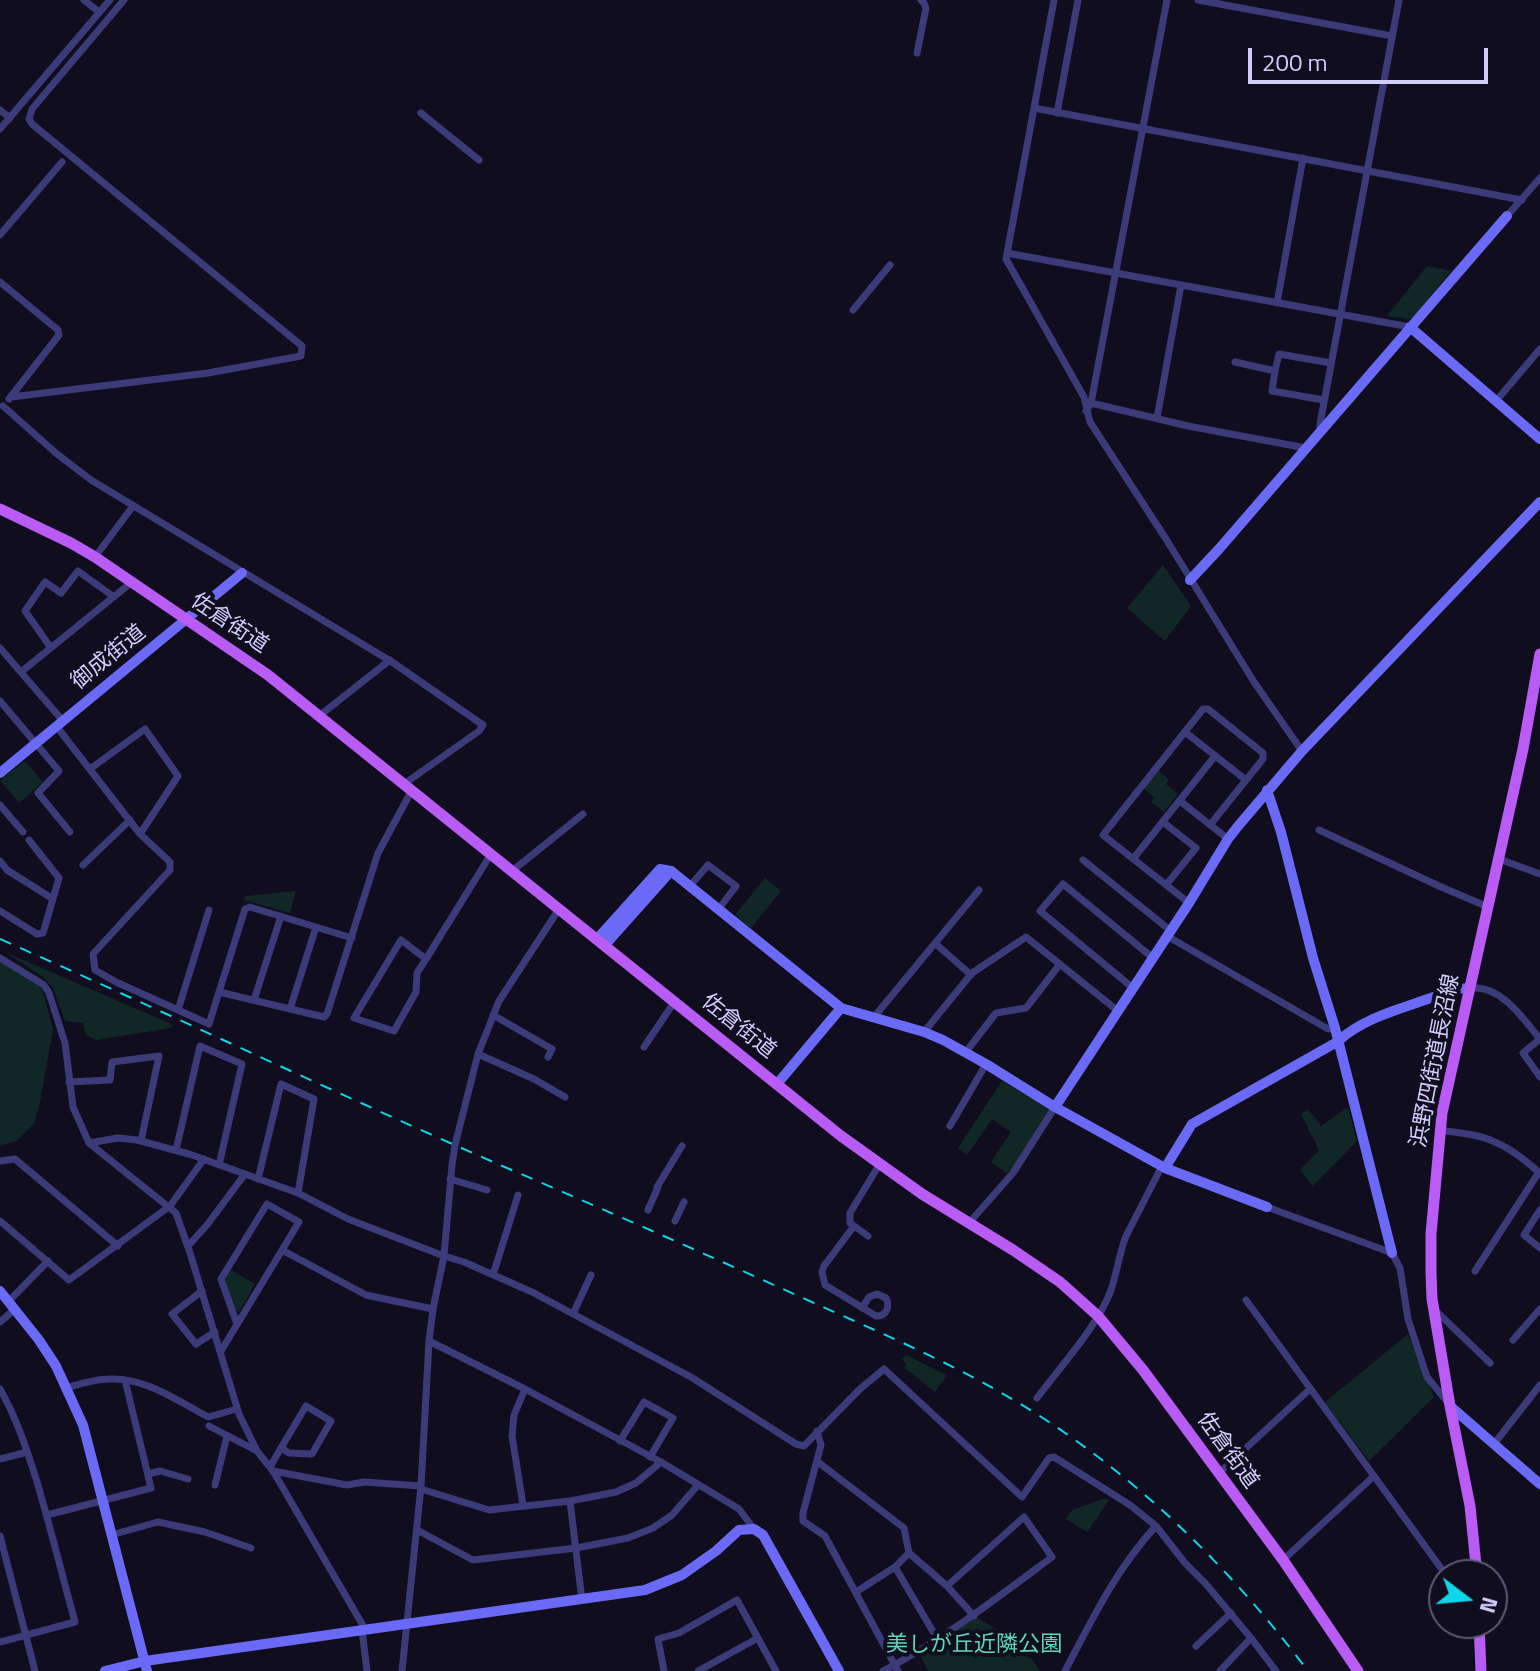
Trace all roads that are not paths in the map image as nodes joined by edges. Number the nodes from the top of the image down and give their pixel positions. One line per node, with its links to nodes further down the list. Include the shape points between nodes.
1 (84, 0): 10 (street)
2 (110, 0): 10 (street)
3 (124, 0): 41 (street, via 29,119 302,346 301,356)
4 (921, 0): 12 (street, via 926,8)
5 (1054, 0): 13 (street)
6 (1078, 0): 16 (street)
7 (1167, 0): 19 (street)
8 (1198, 0): 11 (street)
9 (1399, 0): 11 (street)
10 (99, 12): 17 (street)
11 (1392, 36): 23 (street)
12 (917, 53)
13 (1034, 108): 16 (street); 28 (street)
14 (0, 110): 17 (street)
15 (421, 113): 21 (street)
16 (1057, 113): 19 (street)
17 (10, 118): 18 (street)
18 (0, 129)
19 (1143, 129): 20 (street); 30 (street)
20 (1303, 158): 23 (street); 33 (street)
21 (479, 160)
22 (62, 162): 27 (street)
23 (1367, 170): 25 (street); 35 (street)
24 (1540, 178): 25 (street)
25 (1522, 200): 26 (street)
26 (1507, 216): 36 (street)
27 (0, 235)
28 (1007, 253): 30 (street); 46 (street, via 1084,397)
29 (890, 265): 34 (street)
30 (1117, 273): 32 (street); 44 (street)
31 (0, 282): 41 (street, via 59,335)
32 (1181, 285): 33 (street); 47 (street)
33 (1277, 303): 35 (street)
34 (853, 310)
35 (1341, 314): 36 (street); 39 (street)
36 (1410, 327): 43 (street); 48 (street)
37 (1540, 349): 43 (street)
38 (1235, 362): 40 (street)
39 (1331, 363): 40 (street, via 1279,354); 42 (street)
40 (1275, 371): 42 (street, via 1272,391)
41 (11, 397): 45 (street)
42 (1324, 400): 48 (street)
43 (1496, 401): 49 (street)
44 (1091, 403): 46 (street); 47 (street)
45 (2, 408): 52 (street, via 68,463)
46 (1086, 411): 56 (street)
47 (1157, 418): 50 (street)
48 (1320, 432): 50 (street)
49 (1540, 439)
50 (1306, 448): 56 (street)
51 (1540, 502): 70 (street)
52 (133, 506): 54 (street); 55 (street)
53 (0, 509): 54 (main road, 佐倉街道)
54 (95, 557): 57 (main road, 佐倉街道)
55 (242, 573): 59 (street, 御成街道); 63 (street)
56 (1190, 580): 70 (street)
57 (132, 582): 58 (street); 59 (main road, 佐倉街道)
58 (114, 597): 61 (street); 61 (street, via 78,571 61,593 45,582 25,611)
59 (187, 619): 66 (main road, 佐倉街道); 67 (street, 御成街道)
60 (0, 648): 64 (street)
61 (51, 648): 64 (street)
62 (1540, 654): 91 (main road, 浜野四街道長沼線)
63 (390, 660): 66 (street); 75 (street, via 483,725)
64 (21, 672): 67 (street)
65 (0, 701): 69 (street)
66 (319, 716): 75 (main road, 佐倉街道)
67 (60, 724): 69 (street, 御成街道); 72 (street)
68 (1185, 732): 71 (street); 74 (street, via 1208,709 1263,753); 90 (street, via 1103,835)
69 (37, 743): 73 (street, 御成街道); 83 (street, via 59,771 38,793)
70 (1302, 751): 76 (street)
71 (1215, 756): 74 (street); 77 (street)
72 (90, 769): 80 (street); 86 (street, via 145,729 178,776)
73 (0, 773)
74 (1246, 780): 82 (street)
75 (408, 787): 89 (main road, 佐倉街道); 110 (street, via 378,853)
76 (1267, 790): 87 (street); 129 (street)
77 (1180, 801): 81 (street); 82 (street)
78 (0, 805): 85 (street)
79 (583, 814): 95 (street)
80 (130, 820): 86 (street); 94 (street)
81 (1163, 822): 90 (street); 97 (street, via 1196,848)
82 (1210, 825): 87 (street)
83 (65, 829)
84 (1319, 830): 102 (street)
85 (23, 832)
86 (140, 834): 125 (street, via 170,862 170,870 93,954 93,962 105,976)
87 (1228, 839): 101 (street)
88 (29, 840): 100 (street, via 59,878)
89 (491, 854): 95 (main road, 佐倉街道); 115 (street)
90 (1133, 859): 97 (street)
91 (1499, 859): 96 (street); 102 (main road, 浜野四街道長沼線)
92 (1083, 860): 109 (street)
93 (0, 861): 100 (street)
94 (87, 863)
95 (512, 871): 103 (main road, 佐倉街道)
96 (1540, 874)
97 (1166, 885): 101 (street)
98 (690, 886): 105 (street); 105 (street, via 708,865 736,886); 111 (street, via 660,869)
99 (979, 890): 112 (street)
100 (53, 899): 106 (street, via 43,933)
101 (1189, 903): 109 (street)
102 (1488, 907): 119 (main road, 浜野四街道長沼線)
103 (559, 909): 111 (main road, 佐倉街道); 127 (street)
104 (209, 910): 125 (street)
105 (718, 910): 123 (street)
106 (0, 911)
107 (281, 916): 108 (street); 120 (street, via 245,909); 121 (street)
108 (316, 927): 110 (street); 124 (street)
109 (1169, 934): 114 (street); 129 (street, via 1328,1029)
110 (352, 938): 124 (street, via 327,1014)
111 (601, 942): 122 (main road, 佐倉街道)
112 (936, 944): 117 (street); 128 (street)
113 (0, 958): 139 (street, via 49,993 65,1043)
114 (1153, 958): 118 (street); 118 (street, via 1063,884 1040,911)
115 (426, 959): 115 (street, via 417,973 416,992 394,1031 354,1018 401,940)
116 (1060, 964): 117 (street, via 1026,937); 126 (street); 134 (street, via 1026,1008 996,1013)
117 (971, 975): 130 (street)
118 (1133, 988): 126 (street)
119 (1470, 988): 131 (street, via 1492,990); 132 (street, via 1376,1017); 144 (main road, 浜野四街道長沼線)
120 (219, 992): 121 (street); 125 (street, via 209,1024)
121 (254, 1000): 124 (street)
122 (675, 1001): 133 (street); 140 (main road, 佐倉街道)
123 (841, 1008): 128 (street); 140 (street)
124 (290, 1009)
125 (178, 1010)
126 (1118, 1011): 142 (street)
127 (493, 1015): 135 (street); 136 (street, via 552,1049)
128 (874, 1017): 130 (street)
129 (1335, 1028): 132 (street)
130 (924, 1032): 134 (street)
131 (1540, 1039): 138 (street, via 1523,1053)
132 (1337, 1042): 153 (street, via 1192,1124); 175 (street)
133 (644, 1047)
134 (965, 1053): 137 (street)
135 (478, 1054): 141 (street); 157 (street)
136 (548, 1057)
137 (986, 1064): 142 (street); 143 (street)
138 (1540, 1077)
139 (69, 1082): 145 (street, via 110,1080 112,1062 159,1056); 146 (street)
140 (777, 1084): 152 (main road, 佐倉街道)
141 (565, 1097)
142 (1055, 1107): 153 (street); 168 (street, via 1013,1173)
143 (950, 1126)
144 (1439, 1130): 154 (street, via 1481,1136); 188 (main road, 浜野四街道長沼線, via 1431,1234)
145 (141, 1141): 146 (street); 148 (street)
146 (89, 1143): 162 (street)
147 (682, 1146): 164 (street)
148 (176, 1150): 149 (street); 151 (street, via 200,1046 242,1064)
149 (204, 1159): 151 (street); 162 (street)
150 (0, 1161): 171 (street, via 15,1159)
151 (219, 1165): 155 (street)
152 (879, 1165): 168 (main road, 佐倉街道); 169 (street, via 850,1213)
153 (1164, 1167): 163 (street); 190 (street, via 1126,1236 1112,1289)
154 (1539, 1173): 178 (street)
155 (245, 1174): 156 (street); 172 (street)
156 (258, 1179): 159 (street); 159 (street, via 281,1084 314,1099)
157 (450, 1179): 158 (street); 176 (street)
158 (487, 1190)
159 (298, 1193): 176 (street, via 348,1219)
160 (518, 1195): 179 (street)
161 (684, 1202): 167 (street)
162 (170, 1206): 171 (street); 172 (street)
163 (1267, 1207): 175 (street)
164 (648, 1210)
165 (1540, 1210): 173 (street, via 1524,1235)
166 (0, 1221): 177 (street)
167 (675, 1221)
168 (969, 1223): 190 (main road, 佐倉街道, via 1060,1282)
169 (854, 1226): 170 (street); 185 (street, via 822,1272 825,1285)
170 (868, 1236)
171 (118, 1246): 177 (street, via 69,1280)
172 (188, 1246): 182 (street)
173 (1540, 1248)
174 (282, 1250): 186 (street, via 366,1295); 192 (street); 192 (street, via 299,1222 267,1204 221,1279)
175 (1392, 1253): 205 (street, via 1427,1377)
176 (444, 1256): 179 (street); 186 (street)
177 (48, 1261): 184 (street)
178 (1475, 1271)
179 (493, 1275): 189 (street)
180 (591, 1275): 189 (street)
181 (0, 1291): 184 (street)
182 (202, 1291): 193 (street); 193 (street, via 172,1314 196,1344)
183 (1246, 1300): 203 (street)
184 (12, 1305): 191 (street); 200 (street)
185 (862, 1308)
186 (433, 1309): 195 (street)
187 (1540, 1309): 194 (street)
188 (1434, 1310): 197 (street); 205 (main road, 浜野四街道長沼線)
189 (573, 1314): 210 (street, via 691,1377 796,1444 804,1446)
190 (1098, 1316): 204 (street); 222 (main road, 佐倉街道)
191 (0, 1322)
192 (237, 1324): 196 (street)
193 (215, 1332): 196 (street)
194 (1513, 1340)
195 (429, 1341): 202 (street); 229 (street)
196 (221, 1351): 208 (street)
197 (1490, 1363)
198 (125, 1380): 200 (street); 208 (street, via 208,1417); 223 (street)
199 (1540, 1385): 213 (street)
200 (66, 1388): 231 (street, via 83,1425)
201 (0, 1389): 206 (street)
202 (525, 1389): 212 (street); 232 (street, via 512,1436)
203 (1310, 1389): 222 (street); 224 (street)
204 (1037, 1398)
205 (1450, 1406): 213 (street); 243 (main road, 浜野四街道長沼線)
206 (10, 1407): 207 (street); 216 (street)
207 (0, 1409)
208 (237, 1409): 215 (street)
209 (209, 1426): 211 (street)
210 (817, 1431): 220 (street); 234 (street, via 884,1369 1022,1497 1054,1457)
211 (227, 1436): 215 (street); 227 (street)
212 (620, 1441): 217 (street); 217 (street, via 644,1402 673,1418)
213 (1494, 1444): 226 (street)
214 (281, 1448): 214 (street, via 306,1406 331,1421 312,1454); 221 (street)
215 (257, 1451): 221 (street)
216 (27, 1452): 218 (street); 233 (street)
217 (650, 1457): 219 (street)
218 (0, 1459)
219 (661, 1462): 228 (street); 230 (street, via 636,1483)
220 (818, 1462): 241 (street, via 904,1528); 247 (street, via 803,1521 825,1536)
221 (271, 1469): 229 (street, via 347,1485); 252 (street)
222 (1219, 1473): 244 (main road, 佐倉街道)
223 (148, 1474): 225 (street, via 160,1471); 231 (street, via 151,1488)
224 (1374, 1476): 242 (street); 244 (street)
225 (188, 1479)
226 (1540, 1484)
227 (215, 1485)
228 (698, 1485): 235 (street, via 739,1509); 240 (street, via 653,1528)
229 (421, 1488): 232 (street, via 489,1510); 236 (street)
230 (570, 1501): 232 (street); 240 (street)
231 (101, 1502): 233 (street); 237 (street)
232 (523, 1505)
233 (47, 1515): 253 (street, via 75,1622)
234 (1156, 1526): 249 (street); 271 (street, via 1115,1578)
235 (754, 1529): 248 (street, via 739,1530 682,1575 645,1590); 269 (street, via 763,1535)
236 (417, 1530): 240 (street, via 473,1560); 251 (street)
237 (111, 1535): 239 (street, via 158,1522); 260 (street)
238 (0, 1536): 253 (street)
239 (251, 1548)
240 (576, 1548): 248 (street)
241 (909, 1553): 245 (street); 246 (street)
242 (1434, 1559)
243 (1475, 1559)
244 (1283, 1560): 274 (main road, 佐倉街道)
245 (895, 1567): 247 (street); 257 (street)
246 (947, 1586): 250 (street); 250 (street, via 1024,1517 1052,1557)
247 (856, 1592): 261 (street)
248 (582, 1600): 251 (street)
249 (1231, 1613): 255 (street); 259 (street)
250 (974, 1616): 257 (street)
251 (407, 1623): 252 (street); 265 (street)
252 (364, 1630): 260 (street); 264 (street)
253 (25, 1635): 258 (street); 262 (street)
254 (758, 1638): 266 (street, via 737,1600 658,1639); 267 (street); 268 (street)
255 (1251, 1638): 272 (street); 273 (street)
256 (1480, 1639): 275 (main road)
257 (938, 1640): 261 (street)
258 (0, 1642)
259 (1196, 1646)
260 (146, 1666): 263 (street)
261 (897, 1668): 270 (street)
262 (35, 1671)
263 (105, 1671)
264 (367, 1671)
265 (402, 1671)
266 (664, 1671)
267 (698, 1671)
268 (776, 1671)
269 (839, 1671)
270 (883, 1671)
271 (1065, 1671)
272 (1220, 1671)
273 (1276, 1671)
274 (1358, 1671)
275 (1481, 1671)

